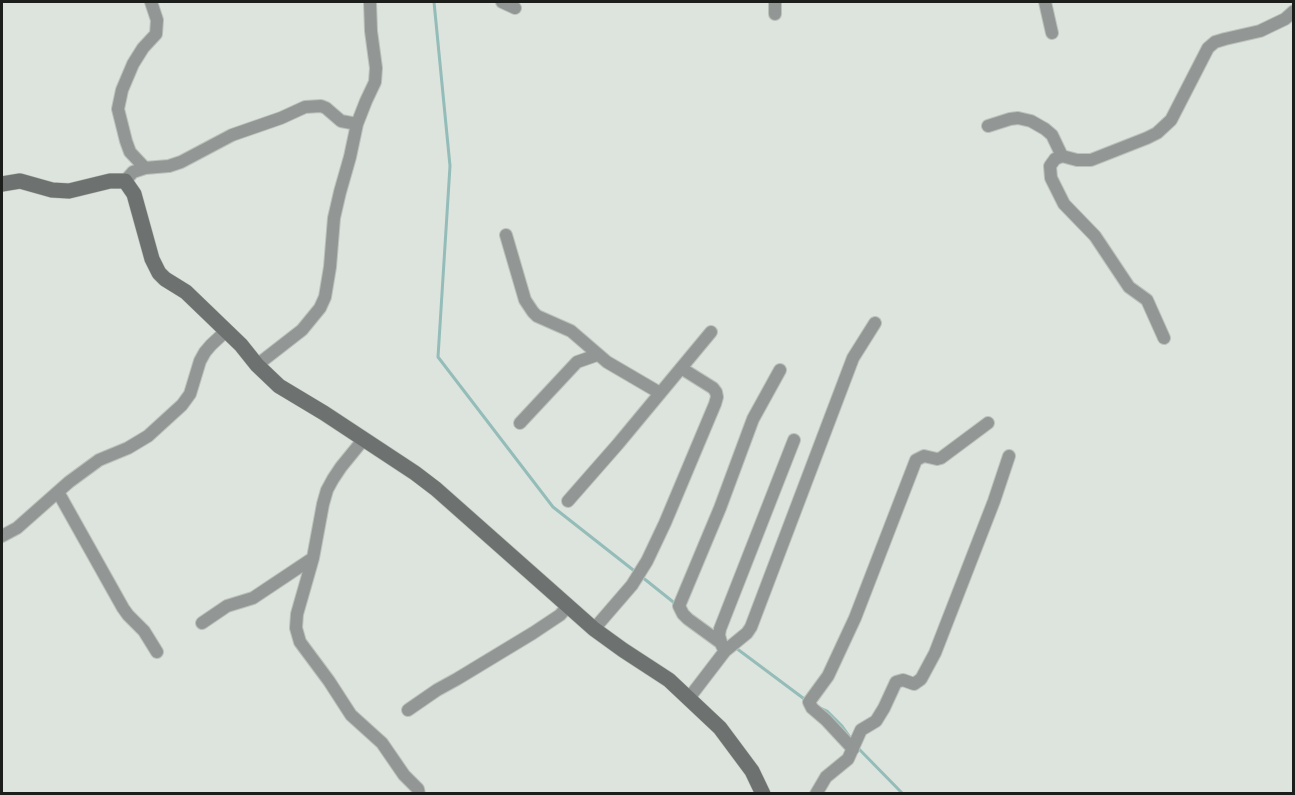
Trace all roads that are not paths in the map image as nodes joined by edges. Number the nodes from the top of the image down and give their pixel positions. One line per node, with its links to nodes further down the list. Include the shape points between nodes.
1 (151, 2): 11 (street, via 157,20 156,34 133,64 118,109 130,152)
2 (370, 2): 8 (street, via 375,82)
3 (502, 2): 5 (street)
4 (1046, 2): 7 (street)
5 (514, 8)
6 (1293, 13): 10 (street, via 1260,31 1215,42 1208,48 1171,120 1157,133 1091,160)
7 (1052, 33)
8 (357, 124): 11 (street, via 341,121 321,106 305,107 232,135 181,162); 20 (street, via 334,218 330,267 320,308 302,330)
9 (988, 126): 10 (street, via 1018,118 1031,121 1052,135)
10 (1062, 156): 18 (street, via 1051,163 1049,170 1064,204 1095,236 1129,287 1147,300)
11 (145, 168): 12 (street, via 133,172)
12 (125, 181): 13 (street, via 69,191 20,181); 16 (street, via 134,194 159,273 186,292)
13 (2, 184)
14 (506, 236): 19 (street, via 529,308 537,316 571,331)
15 (875, 323): 36 (street, via 853,358 751,627 732,645)
16 (226, 331): 20 (street); 29 (street, via 205,352 182,405 148,436 99,460)
17 (711, 332): 21 (street)
18 (1164, 338)
19 (597, 355): 23 (street); 24 (street, via 574,365)
20 (257, 365): 26 (street, via 279,386)
21 (681, 368): 23 (street); 35 (street, via 713,388 717,397 642,570)
22 (780, 370): 36 (street, via 753,419 679,606 688,619)
23 (660, 393): 30 (street)
24 (520, 423)
25 (988, 423): 40 (street, via 941,458 924,456 916,460 855,618 828,676 809,702)
26 (363, 440): 32 (street, via 327,490); 33 (street, via 436,489)
27 (794, 440): 36 (street, via 720,629)
28 (1009, 456): 40 (street, via 925,673 914,684 896,682 879,716 861,730)
29 (58, 492): 31 (street); 37 (street, via 123,608)
30 (568, 501)
31 (2, 536)
32 (314, 558): 34 (street, via 254,598 227,606); 41 (street, via 296,621 300,642 351,715 382,743)
33 (568, 606): 35 (street); 39 (street, via 540,629)
34 (202, 622)
35 (594, 629): 38 (street)
36 (722, 648): 38 (street)
37 (157, 652)
38 (689, 698): 42 (street, via 720,729)
39 (408, 710)
40 (853, 749): 43 (street, via 826,777)
41 (419, 794)
42 (764, 794)
43 (816, 794)

